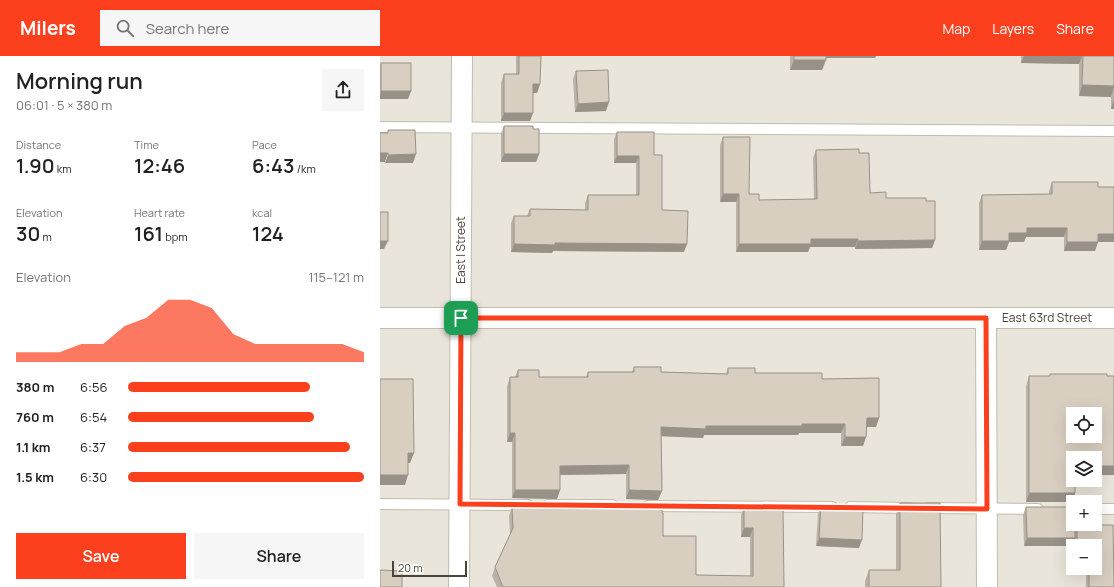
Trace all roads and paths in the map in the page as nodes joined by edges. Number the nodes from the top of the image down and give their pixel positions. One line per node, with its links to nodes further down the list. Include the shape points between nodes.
1 (462, 56): 3 (street, East I Street)
2 (380, 127): 3 (lane)
3 (462, 127): 4 (lane); 6 (street, East I Street)
4 (1114, 131)
5 (380, 318): 6 (street, East 63rd Street)
6 (461, 318): 7 (street, East 63rd Street); 10 (street, East I Street)
7 (986, 318): 8 (street, East 63rd Street); 13 (street)
8 (1114, 318)
9 (380, 504): 10 (lane)
10 (460, 504): 11 (lane); 17 (street, East I Street)
11 (619, 505)
12 (635, 506): 13 (lane)
13 (987, 509): 14 (lane); 18 (street)
14 (1050, 509)
15 (1102, 509): 16 (lane)
16 (1114, 509)
17 (459, 587)
18 (987, 587)

